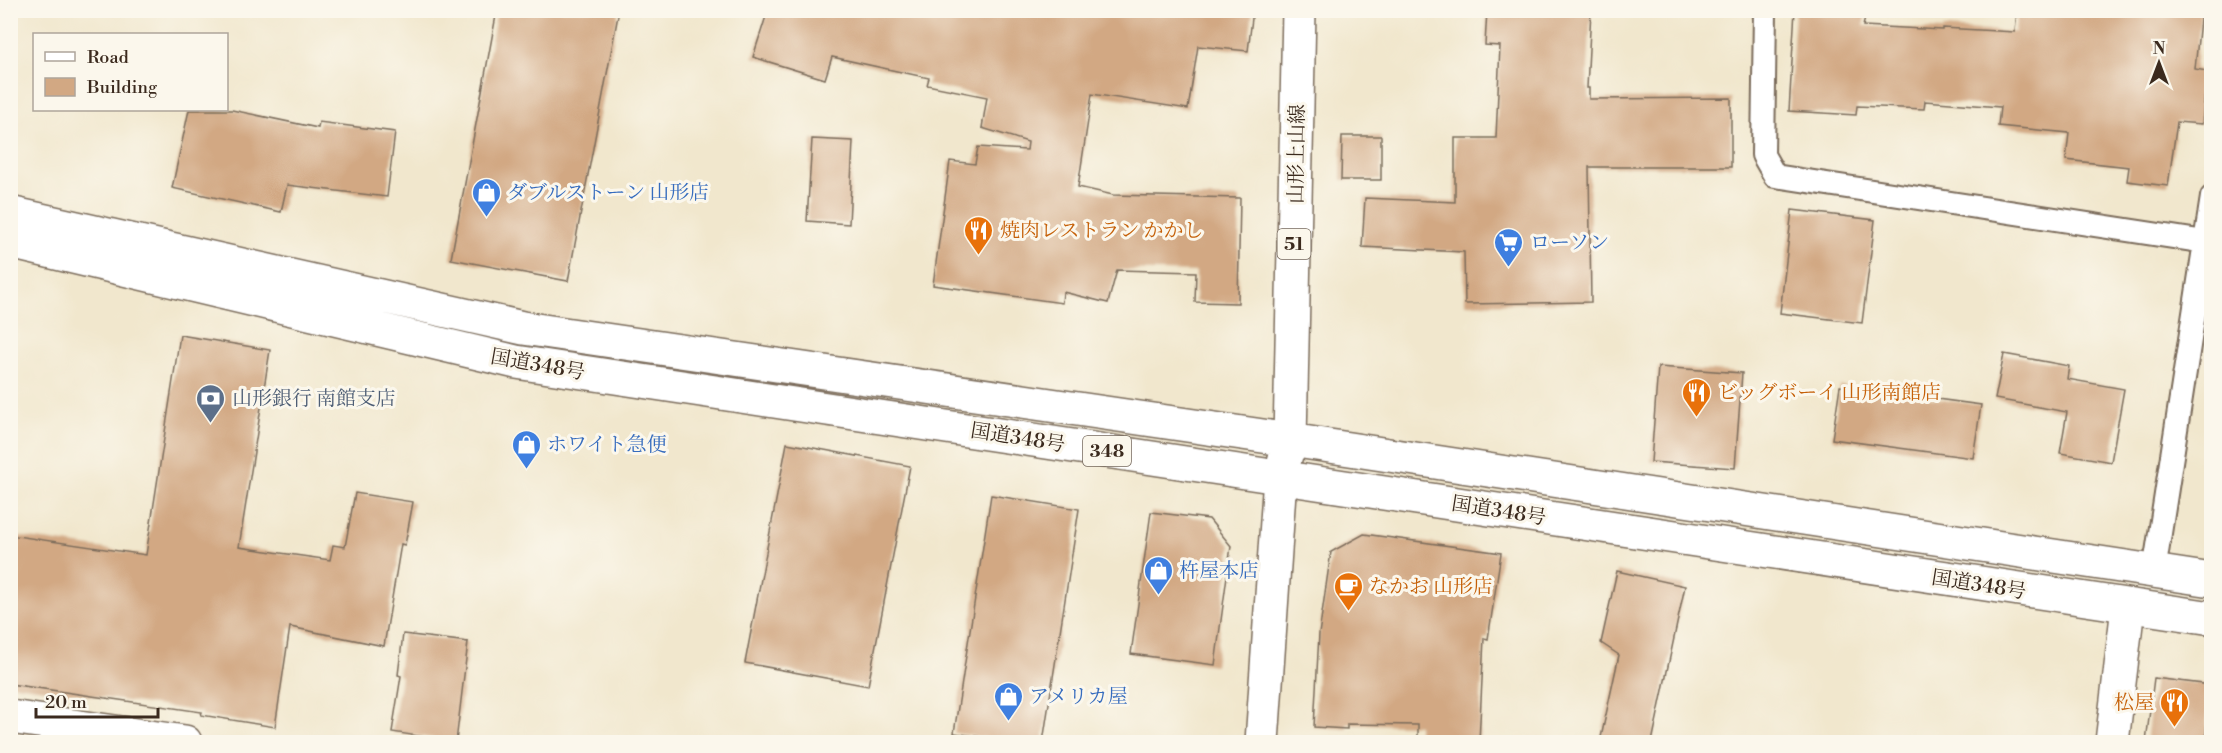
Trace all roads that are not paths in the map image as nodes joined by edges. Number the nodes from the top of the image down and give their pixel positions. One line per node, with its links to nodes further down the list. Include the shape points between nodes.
1 (1299, 10): 7 (main road, 山形上山線 / 51)
2 (1765, 10): 6 (lane, via 1763,155 1775,176)
3 (2211, 197): 6 (lane)
4 (10, 213): 7 (main road, 国道348号 / 348, via 523,328)
5 (10, 242): 8 (main road, 国道348号 / 348, via 516,362)
6 (2208, 242): 9 (lane)
7 (1290, 440): 8 (main road, 山形上山線 / 51); 9 (main road, 国道348号 / 348)
8 (1280, 477): 11 (main road, 国道348号 / 348); 15 (main road, 山形上山線)
9 (2154, 572): 10 (main road, 国道348号 / 348)
10 (2211, 580)
11 (2128, 607): 12 (main road, 国道348号 / 348); 16 (main road)
12 (2211, 618)
13 (10, 717): 14 (main road)
14 (185, 742)
15 (1262, 742)
16 (2112, 742)

